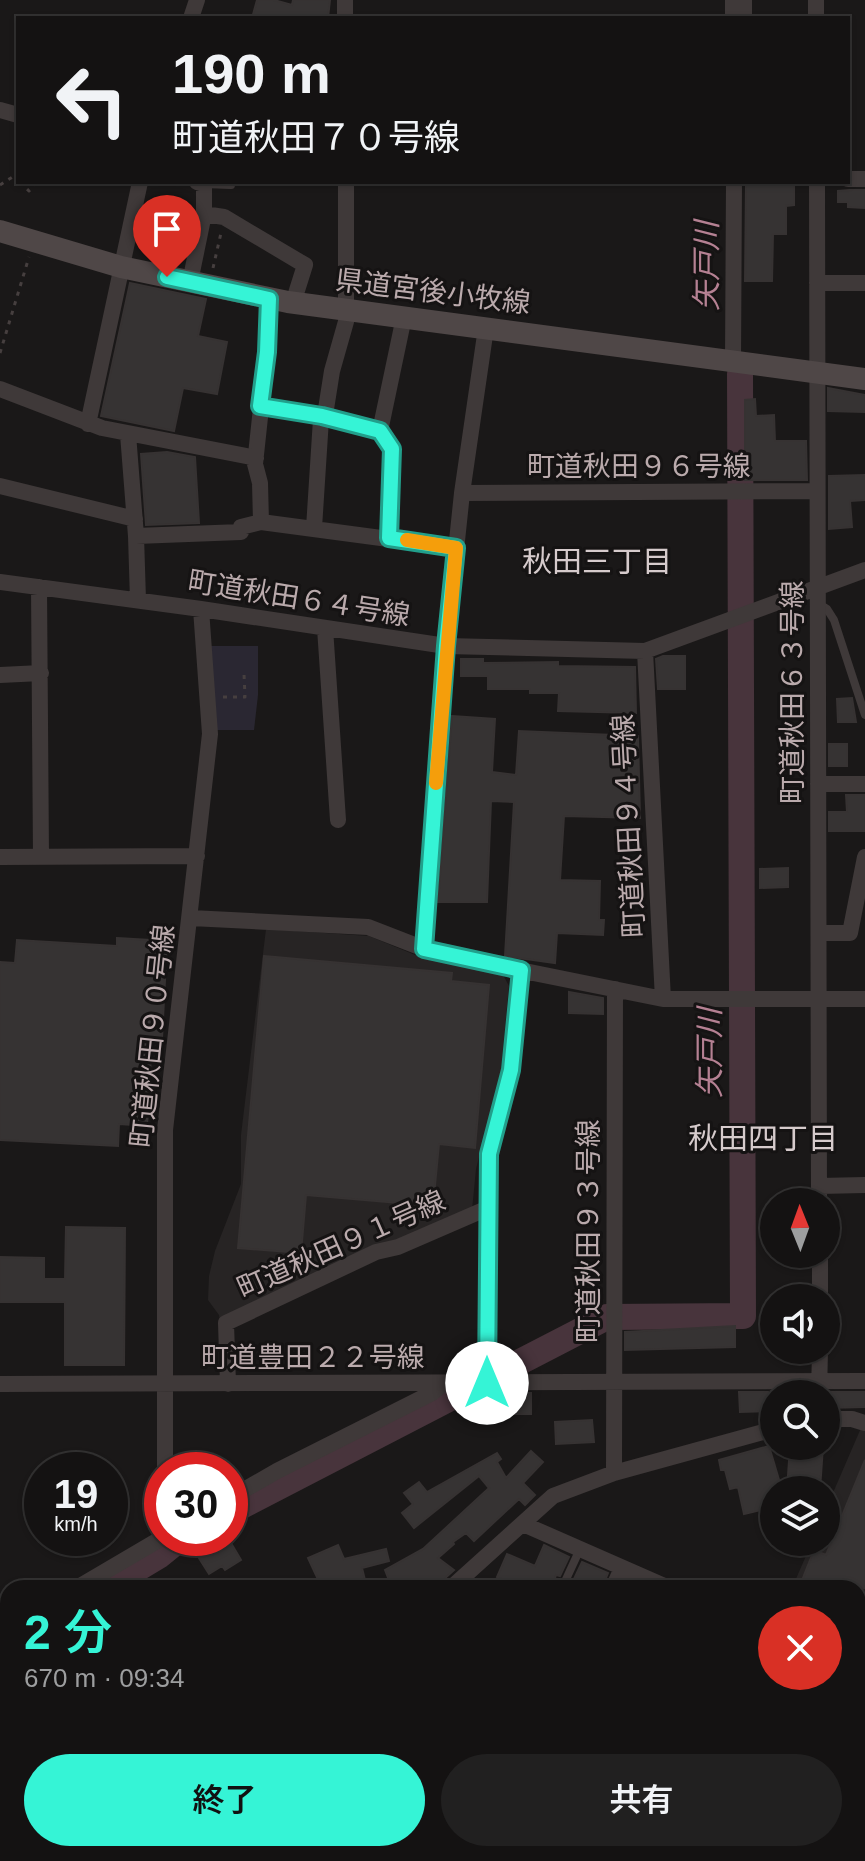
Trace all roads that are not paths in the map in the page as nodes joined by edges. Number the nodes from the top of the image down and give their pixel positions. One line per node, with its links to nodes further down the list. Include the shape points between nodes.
1 (140, 184): 10 (street)
2 (200, 184): 8 (street)
3 (216, 184): 7 (lane)
4 (346, 184): 16 (street)
5 (734, 184): 19 (street)
6 (817, 184): 11 (street, 町道秋田６３号線)
7 (231, 185)
8 (204, 214): 13 (street); 15 (street, via 224,217 305,265)
9 (0, 231): 10 (main road, 県道宮後小牧線)
10 (121, 267): 13 (main road, 県道宮後小牧線); 25 (street)
11 (817, 283): 12 (street); 20 (street, 町道秋田６３号線)
12 (865, 283)
13 (200, 284): 14 (main road, 県道宮後小牧線)
14 (269, 299): 15 (main road, 県道宮後小牧線); 23 (street)
15 (293, 303): 16 (main road, 県道宮後小牧線)
16 (347, 310): 17 (main road, 県道宮後小牧線); 24 (street)
17 (404, 317): 18 (main road, 県道宮後小牧線); 26 (street)
18 (486, 328): 19 (main road, 県道宮後小牧線); 31 (street)
19 (733, 362): 20 (main road, 県道宮後小牧線)
20 (817, 374): 21 (main road, 県道宮後小牧線); 30 (street, 町道秋田６３号線)
21 (865, 379)
22 (0, 389): 25 (street)
23 (260, 406): 24 (street); 28 (street)
24 (322, 416): 26 (street); 34 (street)
25 (88, 424): 27 (street)
26 (380, 431): 35 (street, via 392,449)
27 (128, 434): 28 (street); 33 (street)
28 (256, 458): 32 (street)
29 (0, 486): 33 (street)
30 (817, 491): 31 (street, 町道秋田９６号線); 40 (street, 町道秋田６３号線)
31 (462, 493): 36 (street)
32 (261, 522): 33 (street, via 241,527 241,532); 34 (street)
33 (135, 528): 41 (street)
34 (314, 528): 35 (street)
35 (389, 538): 36 (street)
36 (456, 548): 44 (street)
37 (865, 570): 40 (street, 町道秋田６４号線)
38 (0, 582): 39 (street, 町道秋田６４号線)
39 (39, 587): 41 (street, 町道秋田６４号線); 46 (street)
40 (818, 595): 45 (street, 町道秋田６４号線); 48 (lane, via 834,620); 49 (street, 町道秋田６３号線)
41 (138, 600): 42 (street, 町道秋田６４号線)
42 (201, 609): 43 (street, 町道秋田６４号線); 52 (street, 町道秋田９０号線, via 210,734)
43 (325, 628): 44 (street, 町道秋田６４号線); 51 (street)
44 (446, 646): 45 (street, 町道秋田６４号線); 58 (street)
45 (645, 651): 61 (street, 町道秋田９４号線)
46 (41, 673): 47 (street); 54 (street)
47 (0, 675)
48 (865, 715)
49 (818, 784): 50 (street); 57 (street, 町道秋田６３号線)
50 (865, 784)
51 (338, 820)
52 (197, 856): 54 (street); 56 (street, 町道秋田９０号線)
53 (0, 857): 54 (street)
54 (41, 857)
55 (865, 857): 57 (street, via 850,933)
56 (191, 918): 58 (street, via 368,927); 72 (street, 町道秋田９０号線, via 165,1130)
57 (819, 933): 63 (street, 町道秋田６３号線)
58 (424, 949): 59 (street)
59 (521, 970): 60 (street); 69 (street, via 511,1070 489,1154)
60 (615, 989): 61 (street); 71 (street, 町道秋田９３号線)
61 (663, 999): 63 (street)
62 (865, 999): 63 (street)
63 (819, 1000): 65 (street, 町道秋田６３号線)
64 (865, 1185): 66 (street)
65 (819, 1188)
66 (840, 1190)
67 (840, 1194): 68 (street)
68 (865, 1194)
69 (488, 1208): 74 (street); 76 (street, 町道秋田９１号線, via 376,1252 226,1323)
70 (865, 1381): 77 (street, 町道豊田２２号線)
71 (614, 1382): 74 (street, 町道豊田２２号線); 78 (street, 町道豊田２２号線); 83 (street, 町道秋田９３号線)
72 (164, 1383): 75 (street, 町道豊田２２号線); 76 (street, 町道豊田２２号線); 82 (street, 町道秋田９０号線)
73 (443, 1383): 74 (street, 町道豊田２２号線); 76 (street, 町道豊田２２号線); 84 (street)
74 (487, 1383)
75 (0, 1384)
76 (228, 1384)
77 (840, 1384)
78 (760, 1386)
79 (840, 1419): 80 (street)
80 (865, 1423)
81 (760, 1433): 83 (street)
82 (165, 1452)
83 (614, 1473): 85 (street, via 553,1496)
84 (248, 1488)
85 (523, 1524): 87 (street); 90 (street)
86 (144, 1549): 89 (street)
87 (580, 1549): 88 (street); 91 (lane)
88 (622, 1568): 92 (street); 93 (street)
89 (91, 1580)
90 (460, 1580)
91 (566, 1580)
92 (617, 1580)
93 (650, 1580)

